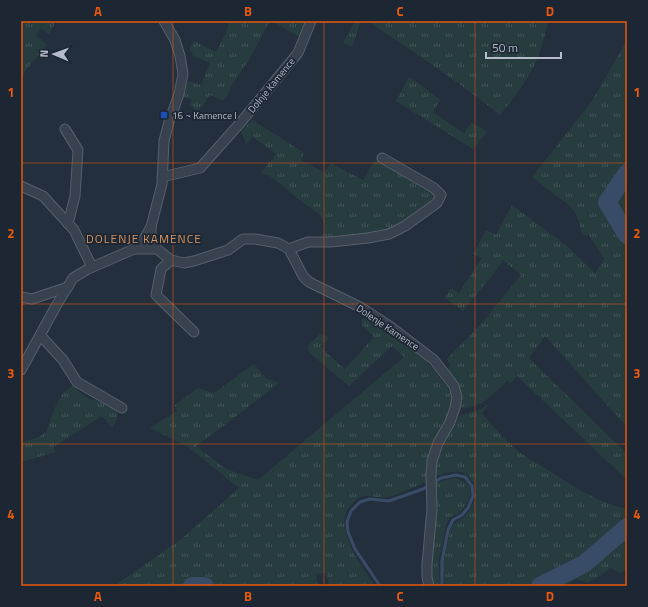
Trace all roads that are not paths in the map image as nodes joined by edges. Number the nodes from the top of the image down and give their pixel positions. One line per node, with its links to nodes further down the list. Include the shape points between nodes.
1 (164, 21): 5 (street, via 176,40 182,74 179,94 164,141)
2 (311, 21): 5 (street, Dolnje Kamence, via 298,53 200,168)
3 (65, 129): 7 (street, via 78,150 75,196)
4 (382, 158): 11 (street, via 434,188 441,196 437,203 389,234 330,242 308,242)
5 (162, 177): 8 (street)
6 (21, 186): 7 (street, via 43,196)
7 (68, 224): 13 (street, via 74,230)
8 (151, 227): 9 (street); 10 (street, via 151,238)
9 (134, 249): 10 (street); 13 (street)
10 (157, 249): 12 (street)
11 (289, 249): 12 (street, via 278,243 243,239 228,250 194,261 184,263); 20 (street, Dolenje Kamence, via 303,276 309,282 362,308 391,327 434,360 454,386 456,408 432,460 432,509 427,564)
12 (171, 260): 16 (street, via 161,270 156,295)
13 (92, 267): 14 (street, via 73,278)
14 (68, 287): 15 (street, via 32,299); 17 (street)
15 (21, 297)
16 (194, 332)
17 (40, 335): 18 (street); 19 (street, via 63,360 77,382)
18 (21, 370)
19 (122, 408)
20 (429, 586)

